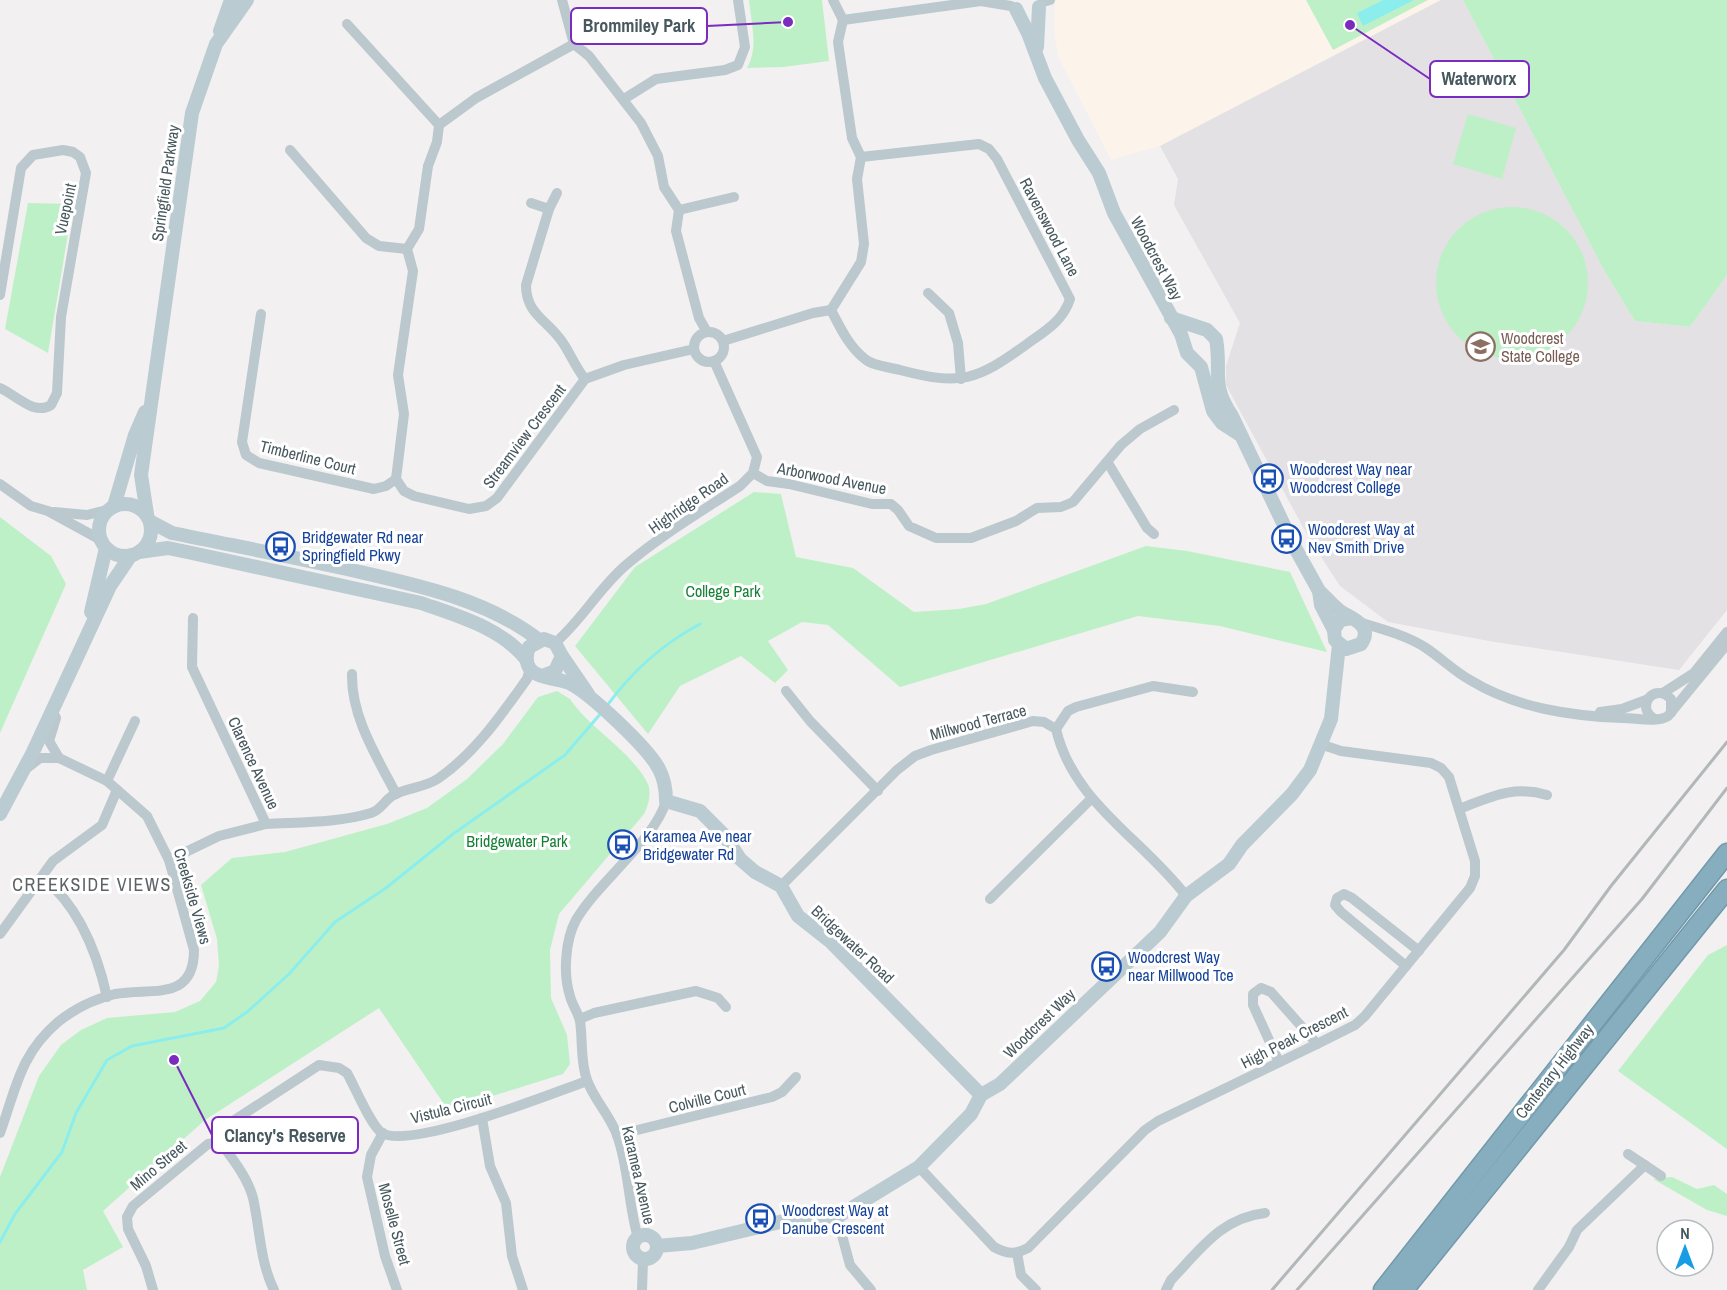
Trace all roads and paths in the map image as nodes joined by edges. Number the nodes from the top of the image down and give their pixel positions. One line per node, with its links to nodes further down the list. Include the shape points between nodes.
1 (231, 0): 11 (street)
2 (247, 0): 11 (street, Springfield Parkway)
3 (562, 0): 12 (street)
4 (738, 0): 14 (street, via 745,47 738,65 656,79)
5 (833, 0): 9 (street)
6 (982, 0): 8 (street); 9 (street)
7 (1044, 2): 8 (street, via 1028,13); 13 (street, Woodcrest Way)
8 (1012, 5): 13 (street, Woodcrest Way)
9 (843, 20): 17 (street, via 838,42 852,138)
10 (347, 24): 15 (street)
11 (216, 44): 39 (street, Springfield Parkway, via 192,113)
12 (574, 44): 14 (street, via 589,56); 15 (street, via 477,98)
13 (1037, 57): 28 (street, Woodcrest Way)
14 (624, 99): 22 (street, via 652,140 664,187)
15 (439, 125): 23 (street, via 428,166 419,229)
16 (290, 150): 23 (street, via 366,238 379,246)
17 (861, 157): 26 (street, via 861,262); 38 (street, Ravenswood Lane, via 963,144 979,144 989,149 1065,287 1070,299 1066,312 1053,325 1000,364)
18 (557, 193): 21 (street)
19 (734, 197): 22 (street)
20 (531, 203): 21 (street)
21 (549, 209): 37 (street, via 526,295 529,305 563,342)
22 (679, 210): 30 (street, via 676,231 699,318)
23 (407, 249): 45 (street, via 413,272 398,375 404,414)
24 (928, 294): 38 (street, via 949,313 958,343)
25 (0, 295): 40 (street, Vuepoint, via 21,168 33,155 74,152 85,163 87,181 61,317 57,393 51,405 42,409 23,403)
26 (831, 310): 31 (street); 38 (street, Ravenswood Lane, via 854,348 867,361 936,379)
27 (261, 314): 45 (street, Timberline Court, via 242,442 246,455 259,463 374,489)
28 (1171, 318): 29 (street, Woodcrest Way); 32 (street, Woodcrest Way)
29 (1201, 329): 32 (street, via 1189,334); 33 (street, via 1214,334)
30 (707, 332): 31 (street); 34 (street, via 697,338)
31 (723, 341): 36 (street, via 723,353)
32 (1185, 343): 35 (street, via 1187,353)
33 (1217, 348): 35 (street, via 1209,359); 42 (street, via 1218,390)
34 (694, 349): 36 (street, via 701,360); 37 (street, Streamview Crescent, via 624,365)
35 (1196, 360): 42 (street, via 1213,411)
36 (714, 361): 44 (street, Highridge Road, via 757,457)
37 (585, 379): 45 (street, Streamview Crescent, via 497,498 486,506 469,509 414,496 404,491)
38 (961, 379)
39 (154, 384): 47 (street, Springfield Parkway); 49 (street, Springfield Parkway, via 141,475)
40 (0, 388)
41 (1174, 410): 43 (street, Arborwood Avenue, via 1140,429)
42 (1239, 435): 53 (street)
43 (1108, 463): 44 (street, Arborwood Avenue, via 1073,502 1037,508 985,534 958,539 936,538 909,526 891,504 872,504 767,481); 50 (street)
44 (753, 472): 63 (street, Highridge Road, via 740,486 627,565 608,583)
45 (396, 479)
46 (0, 484): 48 (street, via 31,506)
47 (111, 508): 48 (street, via 87,514); 49 (street, via 132,504); 51 (street, via 99,524)
48 (48, 512): 51 (street)
49 (149, 518): 52 (street, via 149,542); 59 (street, via 172,533 406,582 479,606)
50 (1154, 534)
51 (104, 544): 52 (street, via 115,554); 64 (street)
52 (135, 554): 64 (street, via 112,582); 65 (street, via 168,549 192,553 422,603 491,631 517,648)
53 (1319, 591): 55 (street); 56 (street, via 1321,605)
54 (193, 618): 91 (street, Clarence Avenue, via 192,667)
55 (1357, 621): 56 (street, via 1340,620); 58 (street); 62 (street, via 1365,635)
56 (1334, 630): 61 (street)
57 (1727, 632): 70 (street, via 1694,673)
58 (1390, 634): 62 (street); 75 (street, via 1426,648 1489,691 1538,708)
59 (539, 640): 63 (street); 65 (street, via 529,647)
60 (1727, 644): 74 (street)
61 (1339, 645): 62 (street); 67 (street, Woodcrest Way)
62 (1358, 646): 67 (street, Woodcrest Way, via 1343,661)
63 (558, 650): 65 (street, via 555,671); 71 (street)
64 (80, 652): 73 (street)
65 (533, 671): 71 (street); 85 (street, Clarence Avenue, via 481,742 439,778)
66 (352, 674): 85 (street, via 352,697 359,717)
67 (1334, 680): 79 (street, Woodcrest Way, via 1331,719)
68 (786, 691): 84 (street)
69 (1193, 692): 78 (street, via 1153,686 1140,689 1076,707 1068,711)
70 (1663, 693): 72 (street, via 1656,692); 74 (street, via 1671,699)
71 (589, 695): 88 (street, via 659,768)
72 (1646, 700): 75 (street, via 1622,709); 76 (street, via 1647,713)
73 (52, 710): 80 (street, via 56,718 49,741); 81 (street)
74 (1671, 712): 76 (street, via 1664,719)
75 (1588, 714): 76 (street)
76 (1655, 719)
77 (135, 721): 82 (street)
78 (1056, 729): 84 (street, Millwood Terrace, via 1033,721 931,750 915,756); 87 (street, via 1069,767)
79 (1323, 745): 89 (street, High Peak Crescent, via 1431,763 1449,777); 97 (street, Woodcrest Way, via 1292,794 1242,845 1229,864)
80 (59, 758): 81 (street, via 40,758); 82 (street, Creekside Views)
81 (22, 773): 90 (street)
82 (108, 781): 83 (street, Creekside Views)
83 (117, 790): 93 (street, Creekside Views, via 147,816); 94 (street, via 98,831 61,854)
84 (878, 791): 95 (street, Millwood Terrace)
85 (396, 794): 91 (street, Clarence Avenue, via 373,813 344,819)
86 (1547, 795): 89 (street, via 1514,790)
87 (1091, 799): 97 (street); 98 (street)
88 (666, 801): 95 (street, via 700,811 755,872); 104 (street, Karamea Avenue, via 658,819 574,923 567,972 569,996)
89 (1459, 809): 100 (street, High Peak Crescent, via 1475,861 1475,876 1470,888)
90 (0, 814)
91 (266, 824): 93 (street, via 219,836)
92 (1727, 853): 133 (highway, Centenary Highway)
93 (169, 860): 102 (street, Creekside Views, via 194,950 190,972 169,990)
94 (42, 877): 99 (street); 102 (street, via 85,927)
95 (781, 886): 109 (street, Bridgewater Road, via 798,916 831,942)
96 (1727, 889): 134 (highway, Centenary Highway)
97 (1186, 896): 109 (street, Woodcrest Way, via 1160,932 1000,1084)
98 (990, 899)
99 (0, 934)
100 (1419, 951): 101 (street, High Peak Crescent); 101 (street, via 1352,898 1344,894 1337,898 1335,905 1341,912)
101 (1406, 966): 105 (street, High Peak Crescent, via 1355,1025)
102 (107, 997): 111 (street, Creekside Views, via 76,1010 32,1048)
103 (726, 1007): 104 (street, via 718,998 696,991)
104 (580, 1019): 108 (street, Karamea Avenue)
105 (1317, 1044): 106 (street, High Peak Crescent); 106 (street, via 1272,992 1261,988 1253,994 1253,1005)
106 (1279, 1062): 123 (street, High Peak Crescent, via 1145,1130 1028,1248)
107 (796, 1077): 113 (street, Colville Court, via 772,1097)
108 (587, 1081): 110 (street, Vistula Circuit); 113 (street, Karamea Avenue)
109 (981, 1095): 117 (street, Woodcrest Way, via 971,1114)
110 (482, 1118): 112 (street, Vistula Circuit, via 427,1132 392,1137); 128 (street, via 490,1166 506,1203 512,1256)
111 (0, 1133)
112 (383, 1133): 114 (street, via 347,1073 319,1065 227,1125); 127 (street, Moselle Street, via 371,1155 367,1177)
113 (617, 1135): 121 (street, Karamea Avenue)
114 (220, 1142): 125 (street, Mino Street, via 208,1144 133,1206 127,1217 128,1229); 126 (street, via 236,1163 252,1196)
115 (1628, 1154): 116 (street)
116 (1645, 1165): 118 (street); 135 (street, via 1577,1230)
117 (919, 1167): 120 (street, Woodcrest Way); 123 (street, via 994,1247 1005,1253)
118 (1661, 1176)
119 (1265, 1214): 132 (street, via 1247,1215 1223,1227 1171,1280)
120 (837, 1217): 122 (street, via 809,1215 692,1243); 130 (street, via 850,1265)
121 (638, 1238): 122 (street, via 650,1236); 124 (street, via 634,1250)
122 (657, 1246): 124 (street, via 654,1256)
123 (1017, 1253): 131 (street, via 1021,1275)
124 (643, 1260): 129 (street)
125 (153, 1290)
126 (274, 1290)
127 (397, 1290)
128 (523, 1290)
129 (642, 1290)
130 (871, 1290)
131 (1036, 1290)
132 (1166, 1290)
133 (1383, 1290)
134 (1404, 1290)
135 (1538, 1290)

